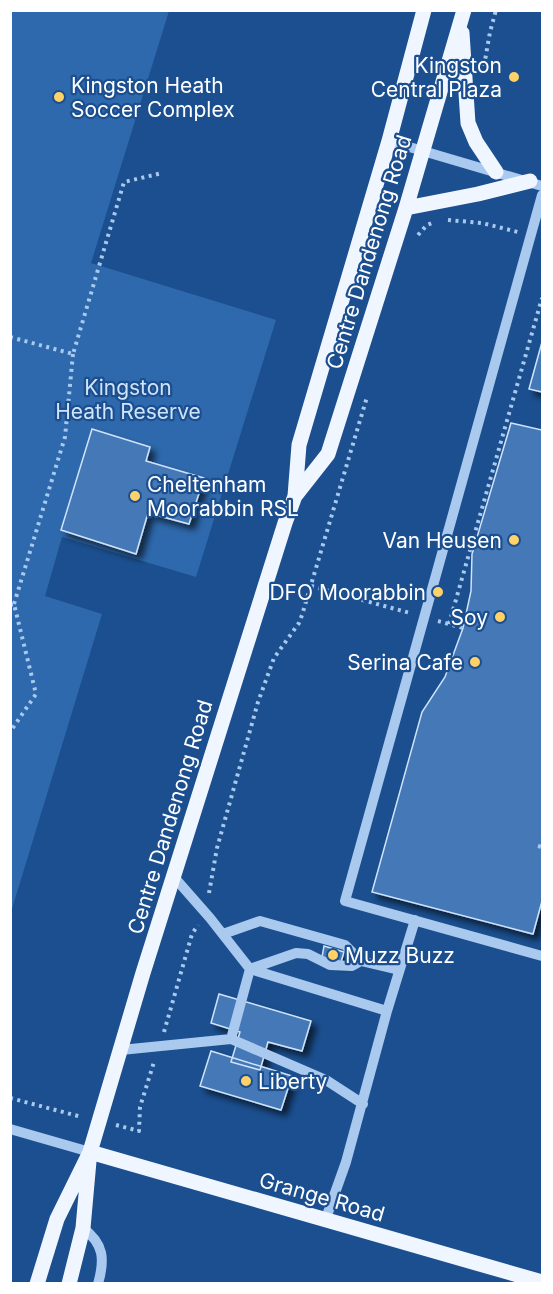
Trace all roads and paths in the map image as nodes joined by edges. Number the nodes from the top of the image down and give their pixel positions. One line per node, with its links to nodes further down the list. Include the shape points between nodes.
1 (424, 10): 5 (main road, Centre Dandenong Road)
2 (496, 10): 4 (path)
3 (463, 16): 6 (main road, Centre Dandenong Road); 7 (main road, via 468,123)
4 (484, 68)
5 (389, 141): 6 (street); 18 (main road, Centre Dandenong Road, via 299,445)
6 (423, 150): 7 (street); 11 (main road, Centre Dandenong Road)
7 (496, 172): 9 (street)
8 (162, 173): 16 (path, via 124,182)
9 (536, 183): 11 (main road)
10 (543, 195): 12 (street)
11 (406, 208): 18 (main road, Centre Dandenong Road, via 328,454)
12 (531, 235): 13 (path, via 456,219 427,225); 21 (street)
13 (416, 239)
14 (543, 298): 22 (path)
15 (10, 337): 16 (path)
16 (73, 354): 20 (path, via 65,437)
17 (370, 388): 19 (path)
18 (295, 496): 25 (main road, Centre Dandenong Road)
19 (311, 586): 21 (path); 26 (path, via 299,623 274,657 258,702)
20 (12, 604): 24 (path, via 36,694)
21 (425, 617): 22 (path); 27 (street, via 345,901)
22 (449, 624): 23 (path)
23 (463, 628)
24 (10, 732)
25 (174, 877): 26 (street); 36 (main road, Centre Dandenong Road)
26 (203, 912): 28 (street); 35 (path, via 192,934)
27 (415, 920): 29 (street); 32 (street)
28 (223, 934): 30 (street, via 260,921 345,945); 31 (street)
29 (543, 956)
30 (361, 961): 31 (street, via 347,966 330,965 308,954 296,953); 32 (street)
31 (250, 969): 33 (street); 34 (street)
32 (399, 970): 33 (street)
33 (387, 1011): 38 (street)
34 (231, 1039): 35 (street); 38 (street, via 326,1080)
35 (160, 1045): 36 (street); 39 (path, via 140,1107 139,1131)
36 (121, 1050): 39 (main road, Centre Dandenong Road)
37 (10, 1098): 39 (path)
38 (363, 1104): 42 (street)
39 (100, 1121): 41 (main road, Centre Dandenong Road)
40 (10, 1129): 41 (street)
41 (90, 1152): 42 (main road, Grange Road); 43 (main road, Centre Dandenong Road); 45 (main road, Centre Dandenong Road, via 57,1219)
42 (325, 1221): 44 (main road, Grange Road)
43 (83, 1228): 46 (main road, Centre Dandenong Road); 47 (street, via 95,1237 100,1248)
44 (543, 1282)
45 (37, 1284)
46 (69, 1284)
47 (98, 1284)

